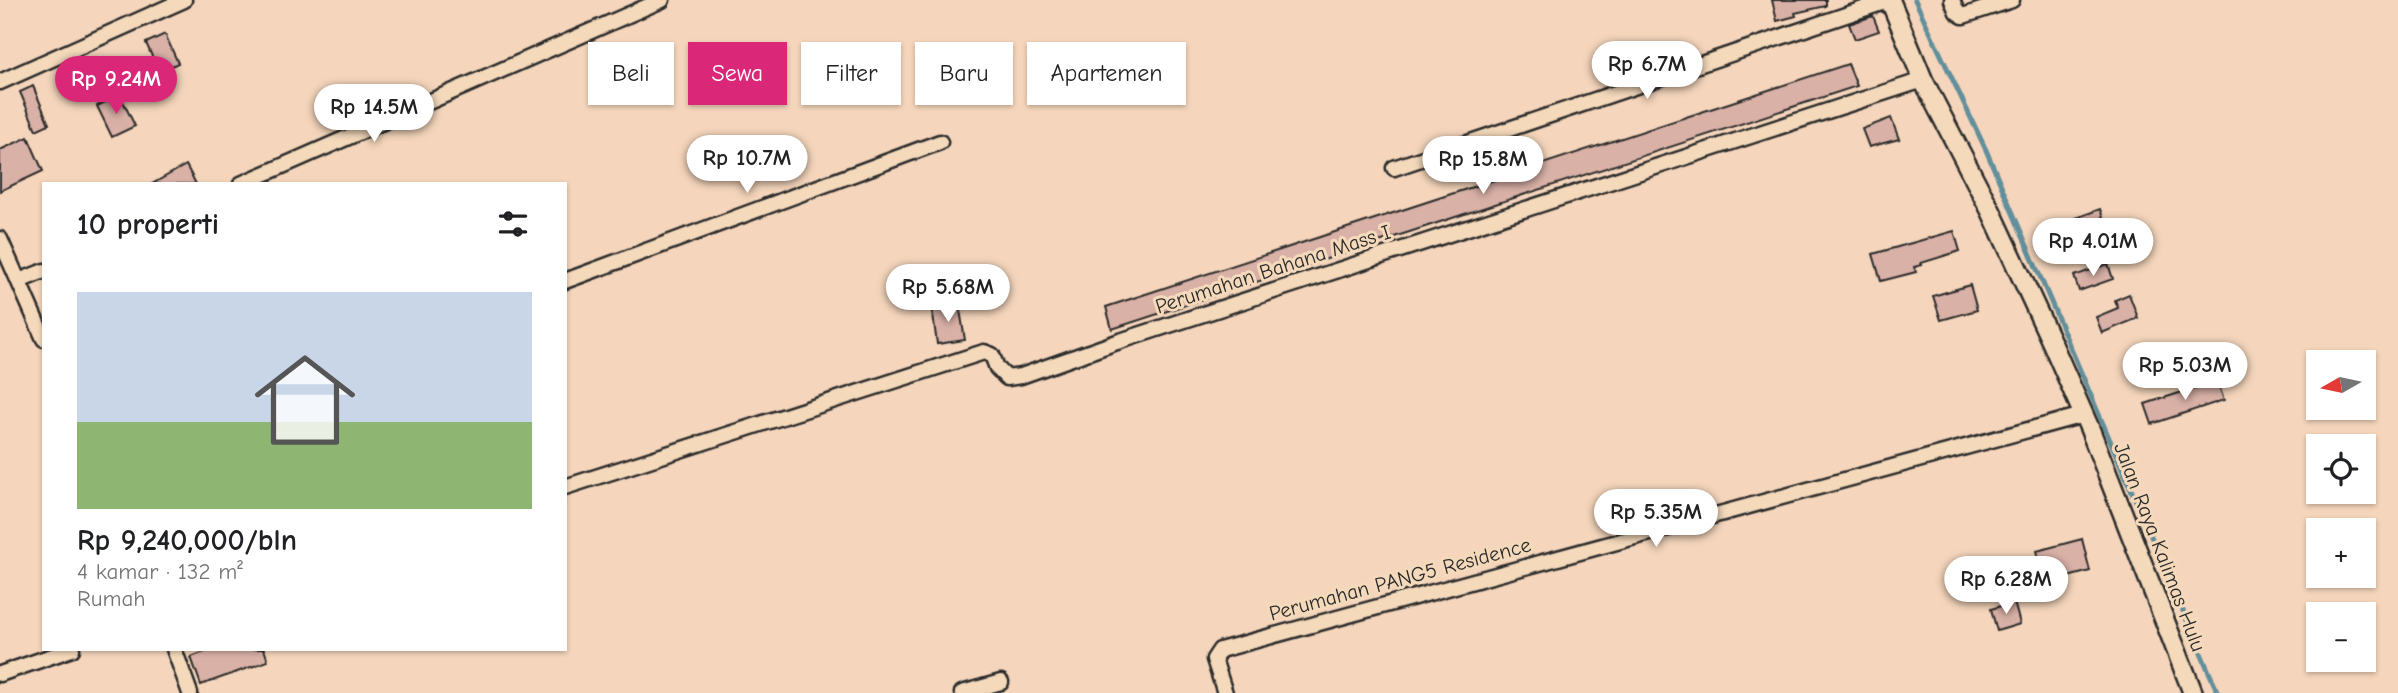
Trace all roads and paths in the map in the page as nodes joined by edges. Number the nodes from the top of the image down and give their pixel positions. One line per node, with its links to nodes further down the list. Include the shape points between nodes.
1 (184, 0): 7 (street)
2 (662, 0): 10 (street)
3 (1890, 0): 6 (street, Jalan Raya Kalimas Hulu); 9 (street)
4 (1952, 0): 5 (street, via 1963,16)
5 (2012, 0)
6 (1923, 80): 16 (street, Jalan Raya Kalimas Hulu, via 1991,211); 17 (street, Perumahan Bahana Mass I, via 1021,376 1009,379 999,371 992,355 984,352)
7 (0, 82)
8 (940, 142): 13 (street)
9 (1394, 168)
10 (246, 182)
11 (0, 239): 14 (street)
12 (42, 272): 14 (street)
13 (567, 280)
14 (19, 281): 15 (street)
15 (42, 334)
16 (2084, 415): 24 (street, Perumahan PANG5 Residence, via 1220,650 1214,659); 25 (street, Jalan Raya Kalimas Hulu)
17 (567, 486)
18 (66, 651): 20 (street)
19 (175, 651): 22 (street)
20 (0, 674)
21 (1001, 682): 23 (street)
22 (190, 693)
23 (962, 693)
24 (1224, 693)
25 (2193, 693)

